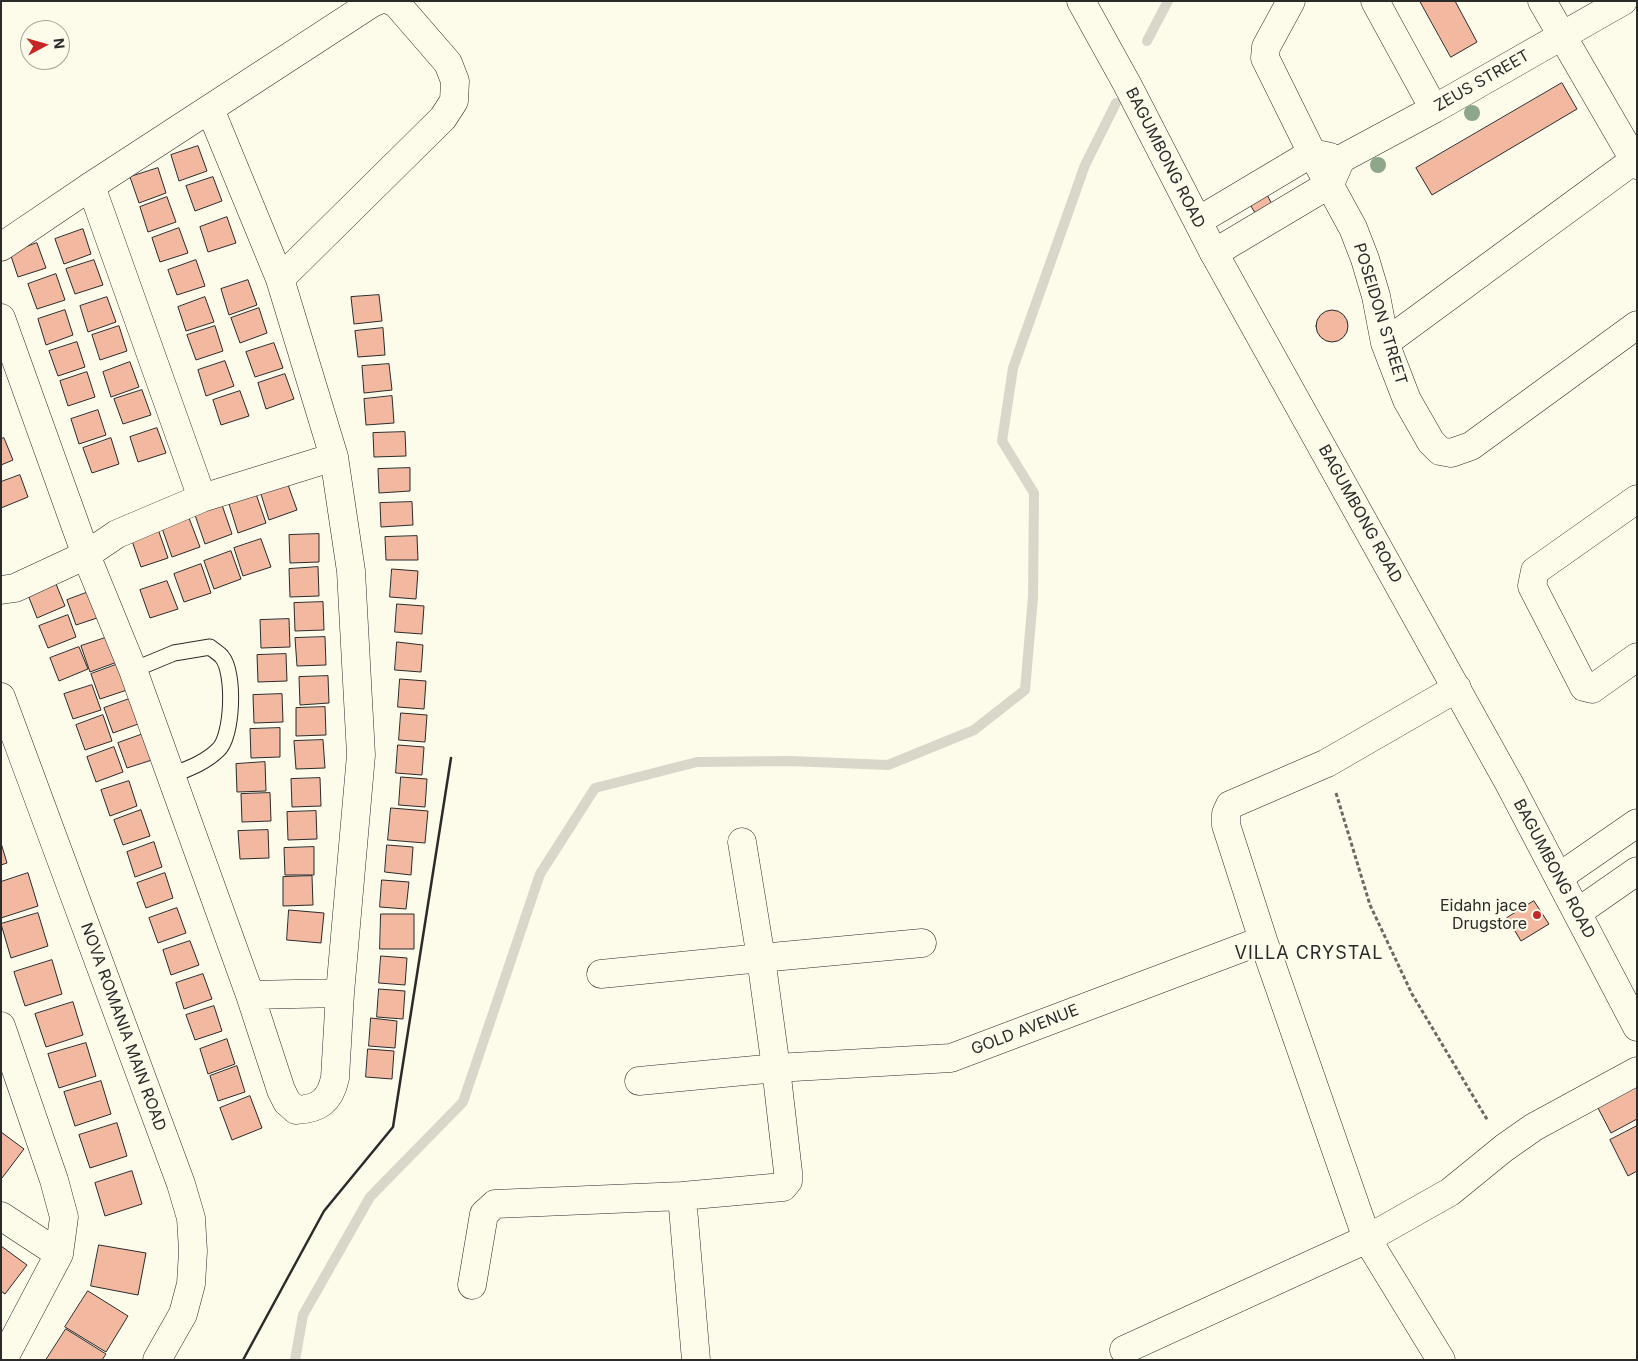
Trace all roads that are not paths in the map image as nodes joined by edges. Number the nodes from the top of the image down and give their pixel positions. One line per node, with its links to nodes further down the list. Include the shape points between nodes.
1 (377, 1): 10 (street)
2 (391, 1): 19 (street, via 448,63 455,81 454,101 443,118)
3 (1292, 1): 11 (street, POSEIDON STREET, via 1266,47 1265,58)
4 (1376, 1): 9 (street)
5 (1542, 1): 8 (street)
6 (1622, 1): 8 (street, ZEUS STREET)
7 (1085, 10): 16 (street, BAGUMBONG ROAD)
8 (1562, 36): 9 (street, ZEUS STREET); 13 (street)
9 (1434, 109): 12 (street, ZEUS STREET)
10 (210, 110): 15 (street); 19 (street)
11 (1312, 153): 12 (street); 14 (street, POSEIDON STREET); 16 (street)
12 (1341, 159): 14 (street)
13 (1636, 161): 22 (street)
14 (1330, 184): 18 (street); 22 (street, POSEIDON STREET, via 1365,259)
15 (91, 186): 17 (street); 24 (street)
16 (1198, 221): 18 (street, BAGUMBONG ROAD)
17 (1, 247)
18 (1214, 253): 30 (street, BAGUMBONG ROAD)
19 (280, 279): 23 (street)
20 (1, 318): 26 (street)
21 (1637, 325): 22 (street, POSEIDON STREET, via 1471,446 1451,453 1440,451 1431,442 1407,400)
22 (1385, 343)
23 (334, 457): 24 (street); 42 (street, via 351,571 361,755)
24 (202, 498): 26 (street, via 117,534)
25 (1637, 499): 28 (street, via 1535,571 1532,586 1584,687 1592,689)
26 (86, 556): 27 (street, via 15,588); 29 (street)
27 (1, 590)
28 (1637, 657)
29 (133, 670): 32 (street); 32 (lane, via 174,653 210,647 223,657 231,707 220,749 204,762)
30 (1457, 688): 36 (street, BAGUMBONG ROAD); 38 (street, via 1327,763 1230,805 1226,825)
31 (1, 697): 56 (street, NOVA ROMANIA MAIN ROAD, via 191,1218 191,1284 183,1314)
32 (170, 776): 43 (street)
33 (1637, 823): 36 (street)
34 (742, 842): 40 (street)
35 (1637, 871): 37 (street)
36 (1559, 877): 37 (street, BAGUMBONG ROAD)
37 (1578, 912): 44 (street, BAGUMBONG ROAD)
38 (1263, 940): 46 (street, GOLD AVENUE, via 951,1058); 51 (street)
39 (922, 943): 40 (street)
40 (761, 958): 41 (street); 46 (street)
41 (601, 974)
42 (340, 993): 43 (street); 43 (street, via 332,1089 317,1106 296,1110 281,1090)
43 (250, 995)
44 (1637, 1027)
45 (3, 1034): 52 (street, via 64,1217)
46 (776, 1068): 48 (street, GOLD AVENUE); 49 (street, via 788,1181 783,1187)
47 (1637, 1071): 51 (street, via 1534,1127 1450,1192)
48 (639, 1081)
49 (682, 1196): 53 (street, via 495,1204 484,1214); 57 (street)
50 (1, 1216): 52 (street)
51 (1367, 1239): 54 (street); 58 (street)
52 (59, 1254): 55 (street)
53 (472, 1285)
54 (1124, 1350)
55 (3, 1360)
56 (157, 1360)
57 (696, 1360)
58 (1441, 1360)

